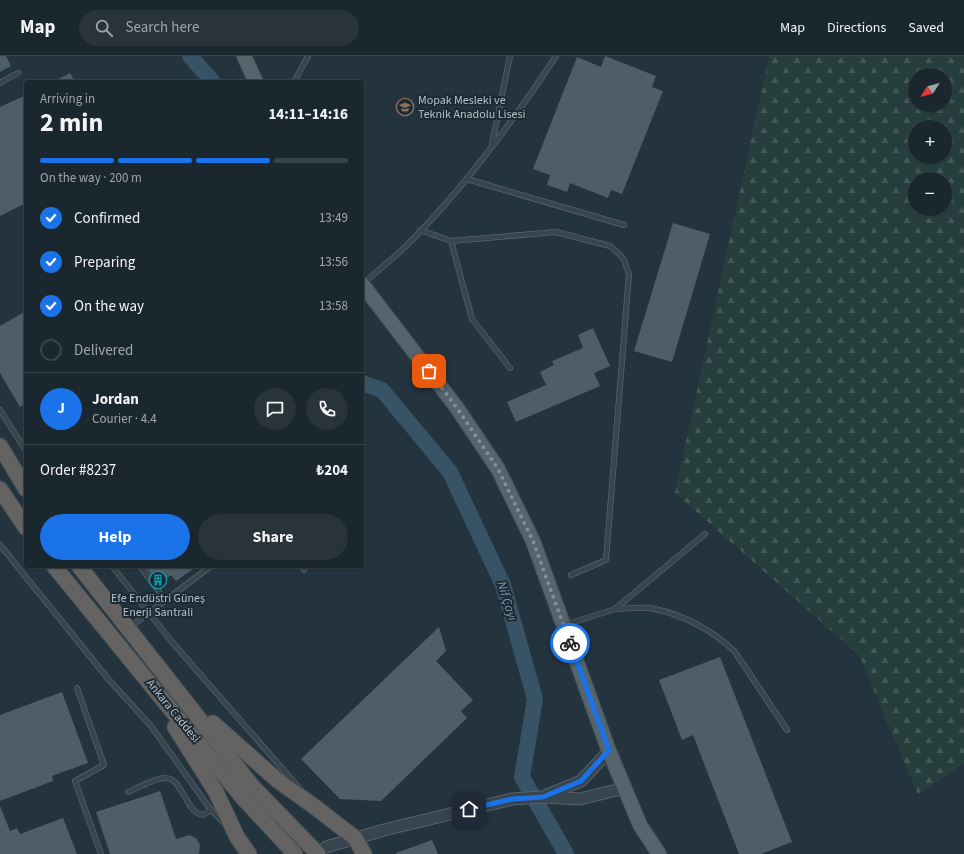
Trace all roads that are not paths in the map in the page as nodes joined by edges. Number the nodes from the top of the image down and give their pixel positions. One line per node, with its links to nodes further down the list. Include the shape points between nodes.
1 (244, 56): 6 (main road)
2 (308, 56): 7 (lane)
3 (510, 56): 9 (lane)
4 (556, 56): 9 (lane)
5 (18, 73): 8 (lane)
6 (255, 80)
7 (295, 80)
8 (0, 83)
9 (492, 146): 10 (lane)
10 (468, 179): 11 (lane); 12 (lane)
11 (624, 225)
12 (420, 230): 13 (lane); 14 (lane, via 407,245)
13 (451, 241): 16 (lane, via 472,319); 30 (lane, via 556,232 610,246 620,255 627,267 629,274 606,560)
14 (364, 282)
15 (364, 287): 34 (main road, via 457,408 498,469 533,541)
16 (510, 368)
17 (0, 410): 19 (lane)
18 (0, 446): 20 (highway)
19 (24, 448)
20 (24, 486)
21 (0, 489): 22 (highway)
22 (24, 525)
23 (705, 534): 32 (lane)
24 (0, 545): 45 (lane, via 110,681 151,726)
25 (56, 568): 36 (highway, Ankara Caddesi)
26 (81, 568): 35 (highway, Ankara Caddesi)
27 (114, 568): 33 (lane)
28 (141, 568): 31 (lane)
29 (209, 568): 31 (lane)
30 (571, 575)
31 (165, 600): 33 (lane)
32 (615, 609): 34 (lane); 39 (lane, via 654,609 670,614 702,628 726,644 735,652)
33 (149, 613): 35 (lane); 44 (lane)
34 (564, 625): 40 (main road)
35 (129, 628): 37 (highway, Ankara Caddesi)
36 (136, 665): 46 (highway, via 216,792); 51 (highway, Ankara Caddesi, via 243,798)
37 (161, 669): 44 (highway, via 222,732 277,780); 48 (highway, Ankara Caddesi, via 252,786)
38 (77, 688): 49 (lane, via 104,765 75,781)
39 (787, 730)
40 (609, 750): 41 (main road); 43 (street, via 581,781)
41 (625, 788): 43 (street, via 580,799); 53 (main road, via 640,825)
42 (128, 792): 45 (lane, via 160,779 170,779 196,813 203,816)
43 (543, 797): 47 (street, via 512,799)
44 (315, 807): 47 (highway)
45 (211, 810): 46 (lane)
46 (237, 837): 50 (highway)
47 (355, 838): 48 (street); 52 (highway)
48 (322, 851)
49 (101, 854)
50 (249, 854)
51 (295, 854)
52 (364, 854)
53 (658, 854)

